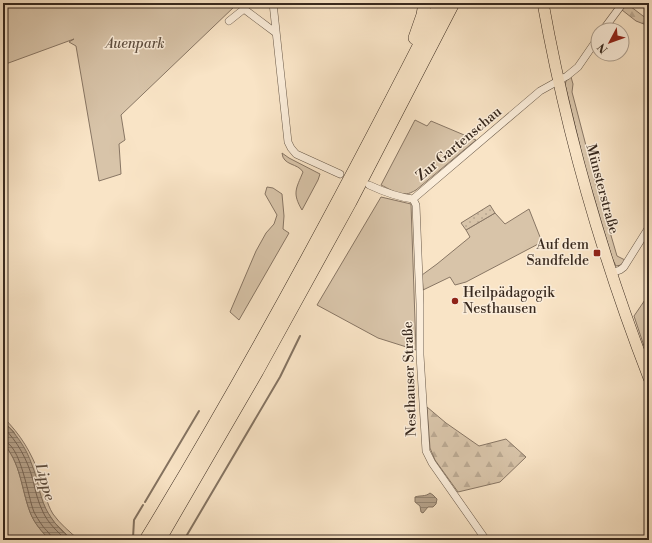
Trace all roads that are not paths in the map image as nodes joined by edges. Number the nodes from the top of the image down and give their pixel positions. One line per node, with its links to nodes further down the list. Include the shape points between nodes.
1 (273, 3): 10 (street)
2 (425, 3): 13 (highway)
3 (440, 3): 13 (highway)
4 (453, 3): 20 (highway, via 339,223 257,372)
5 (542, 3): 12 (main road, Münsterstraße)
6 (623, 3): 9 (street)
7 (244, 6): 8 (street); 10 (street)
8 (229, 21)
9 (609, 22)
10 (276, 33): 14 (street, via 288,142 296,154)
11 (590, 50): 12 (street, Zur Gartenschau, via 578,67)
12 (559, 81): 16 (street, Zur Gartenschau, via 540,91); 18 (main road, Münsterstraße, via 589,202)
13 (398, 88): 20 (highway, via 306,262)
14 (340, 174)
15 (369, 185): 16 (street, Zur Gartenschau, via 387,194)
16 (414, 199): 21 (street, Nesthauser Straße, via 426,451)
17 (649, 227): 18 (street, via 624,266)
18 (611, 273): 19 (main road, Münsterstraße)
19 (649, 378)
20 (150, 540)
21 (486, 540)

